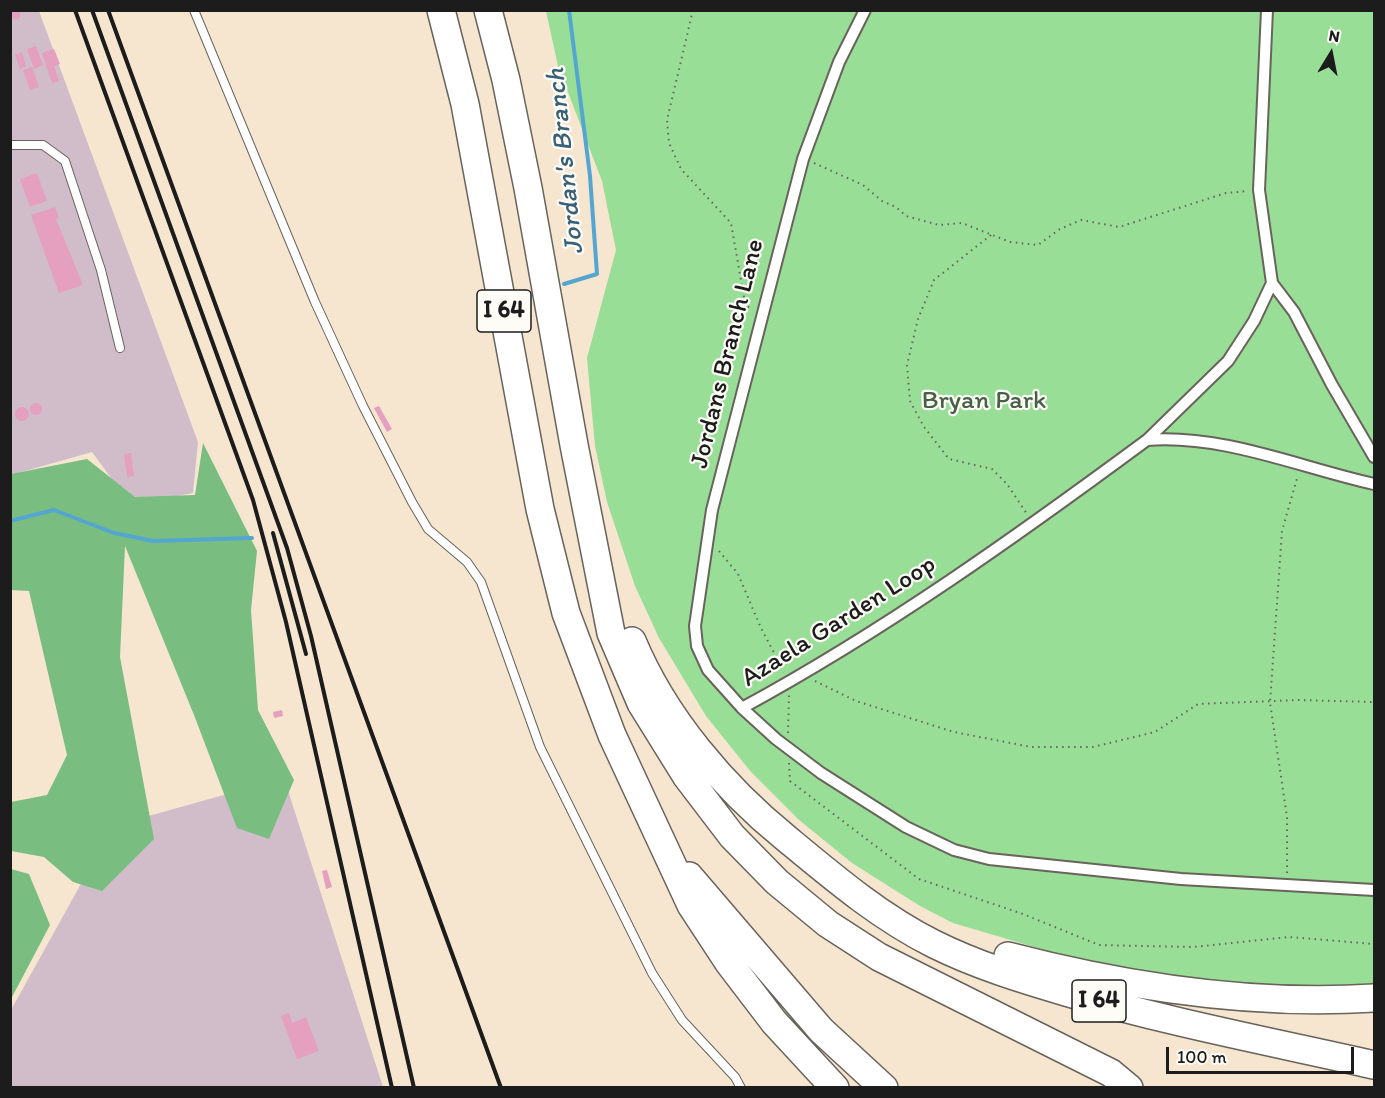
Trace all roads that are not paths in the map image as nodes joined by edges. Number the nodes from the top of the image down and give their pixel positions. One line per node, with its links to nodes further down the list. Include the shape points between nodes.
1 (194, 10): 19 (lane, via 315,302 412,502 435,536 467,562 481,582 540,747 652,973 682,1020)
2 (441, 10): 14 (highway, I 64, via 476,155 550,557 566,613 612,735)
3 (488, 10): 12 (highway, I 64, via 528,188)
4 (865, 10): 13 (street, Jordans Branch Lane, via 838,62 803,159 712,510 695,626 697,646 708,669)
5 (1267, 10): 7 (street, via 1259,190)
6 (10, 145): 8 (lane, via 43,145 66,161 101,270)
7 (1272, 283): 9 (street, Azaela Garden Loop, via 1228,361); 10 (street, via 1294,312)
8 (120, 348)
9 (1147, 440): 11 (street, via 1170,438 1215,444); 13 (street, Azaela Garden Loop, via 1034,524 885,623)
10 (1374, 457)
11 (1374, 484)
12 (593, 546): 15 (highway, I 64, via 635,648 669,708 703,755 758,816); 22 (highway, via 611,633 641,703 687,777 732,836 777,882 828,924 879,957 1111,1073)
13 (742, 708): 16 (street, Azaela Garden Loop, via 821,773 906,827 954,850 989,859 1181,879)
14 (667, 850): 20 (highway, via 691,905 729,963 774,1022); 21 (highway, I 64, via 821,1030)
15 (843, 885): 17 (highway, via 1002,955 1097,978 1269,998); 18 (highway, I 64, via 935,945 1022,979 1119,1007)
16 (1374, 890)
17 (1374, 998)
18 (1374, 1065)
19 (741, 1088)
20 (835, 1088)
21 (884, 1088)
22 (1129, 1088)

